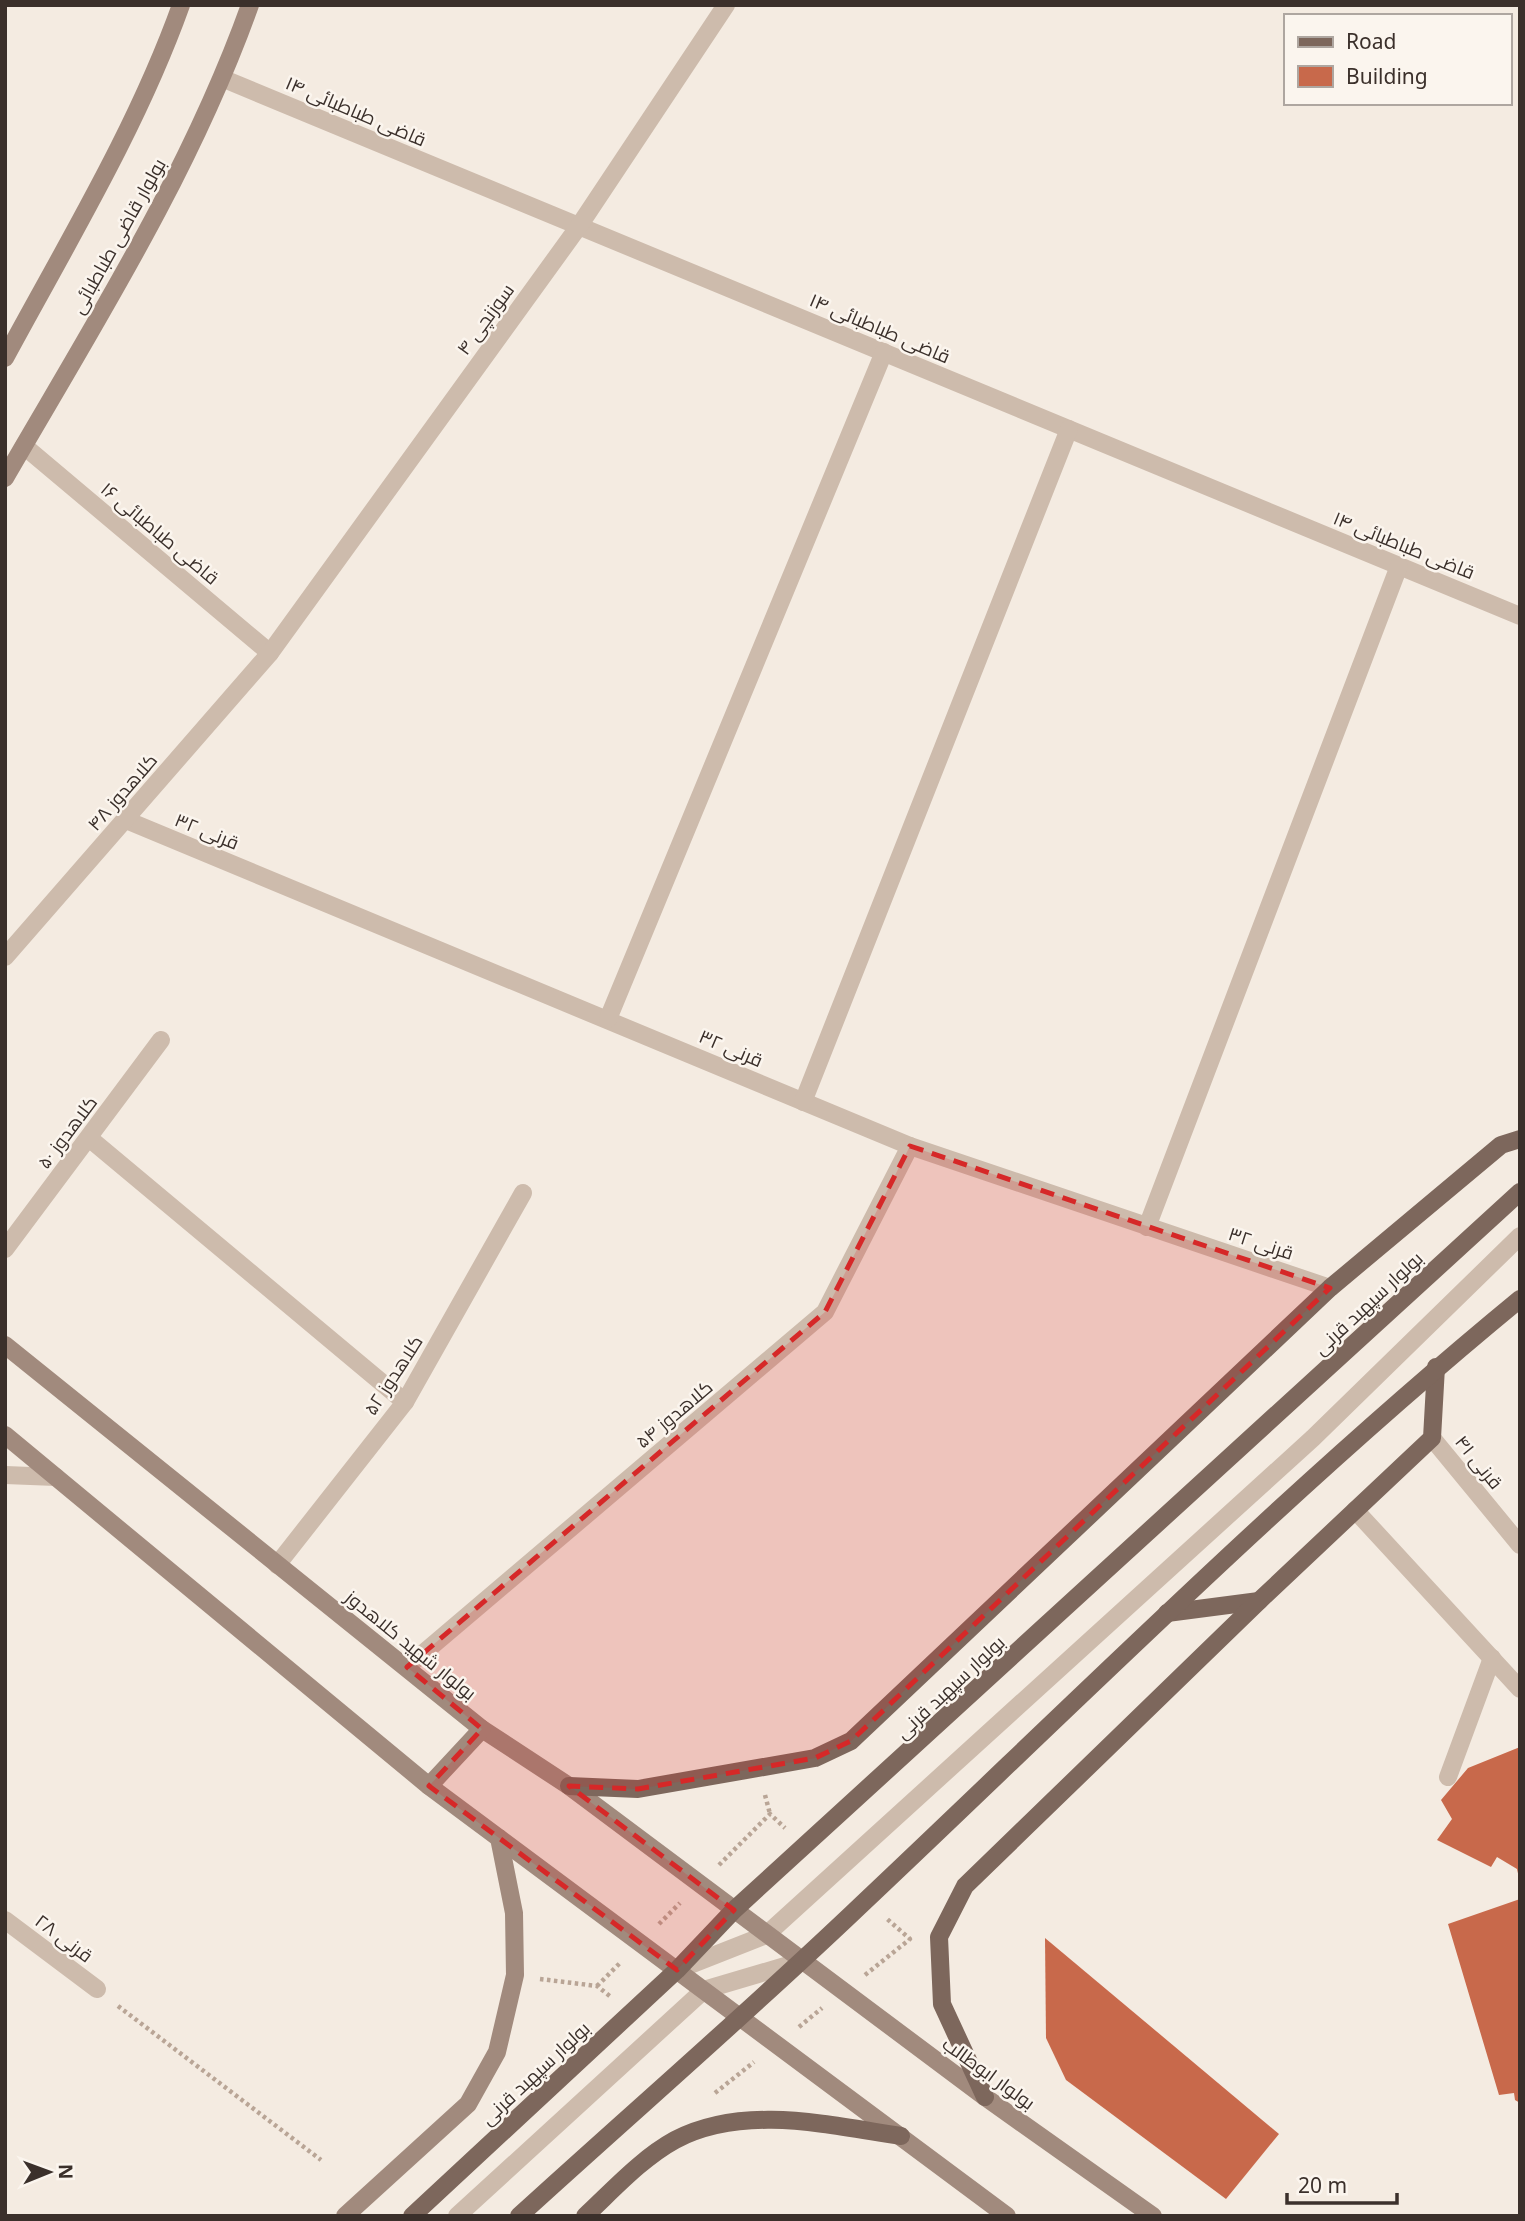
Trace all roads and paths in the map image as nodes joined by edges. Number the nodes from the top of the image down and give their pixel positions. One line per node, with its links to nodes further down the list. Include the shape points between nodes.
1 (181, 5): 7 (main road, via 168,43 100,180)
2 (250, 5): 4 (main road, بولوار قاضی طباطبائی)
3 (726, 5): 5 (street, سوزنچی ۴)
4 (224, 79): 5 (street, قاضی طباطبائی ۱۴); 9 (main road, بولوار قاضی طباطبائی, via 162,204)
5 (579, 226): 6 (street, قاضی طباطبائی ۱۴); 13 (street, سوزنچی ۴)
6 (884, 352): 8 (street, قاضی طباطبائی ۱۴); 16 (street)
7 (5, 358)
8 (1069, 429): 11 (street, قاضی طباطبائی ۱۴); 18 (street)
9 (23, 446): 10 (main road, بولوار قاضی طباطبائی); 13 (street, قاضی طباطبائی ۱۶)
10 (5, 478)
11 (1399, 566): 12 (street, قاضی طباطبائی ۱۴); 24 (street)
12 (1520, 616)
13 (270, 653): 14 (street, کلاهدوز ۴۸)
14 (126, 820): 15 (street, کلاهدوز ۴۸); 16 (street, قرنی ۳۲)
15 (5, 957)
16 (608, 1020): 18 (street, قرنی ۳۲)
17 (161, 1040): 19 (street, کلاهدوز ۵۰)
18 (803, 1101): 21 (street, قرنی ۳۲)
19 (89, 1138): 26 (street, کلاهدوز ۵۰); 31 (street)
20 (1520, 1139): 27 (main road, via 1502,1145)
21 (909, 1146): 24 (street, قرنی ۳۲); 42 (street, کلاهدوز ۵۴, via 825,1312)
22 (1520, 1192): 49 (main road, بولوار سپهبد قرنی)
23 (523, 1193): 31 (street, کلاهدوز ۵۲)
24 (1147, 1227): 27 (street, قرنی ۳۲)
25 (1520, 1236): 51 (street, via 1313,1438)
26 (5, 1249)
27 (1330, 1288): 47 (main road, via 851,1741 815,1758 651,1787)
28 (1520, 1299): 30 (main road)
29 (5, 1345): 38 (main road, بولوار شهید کلاهدوز)
30 (1436, 1367): 33 (main road); 40 (main road)
31 (404, 1402): 38 (street, کلاهدوز ۵۲)
32 (5, 1436): 35 (main road)
33 (1432, 1438): 36 (main road); 37 (street, قرنی ۴۱)
34 (5, 1475): 35 (street)
35 (55, 1477): 46 (main road)
36 (1355, 1510): 39 (main road); 41 (street)
37 (1520, 1545)
38 (277, 1565): 42 (main road, بولوار شهید کلاهدوز)
39 (1259, 1601): 40 (main road); 57 (main road, via 965,1886 939,1937 942,2004)
40 (1167, 1613): 52 (main road)
41 (1492, 1658): 43 (street); 45 (street)
42 (407, 1667): 44 (main road, بولوار شهید کلاهدوز)
43 (1520, 1689)
44 (482, 1729): 46 (main road); 47 (main road, بولوار شهید کلاهدوز)
45 (1448, 1777)
46 (429, 1786): 48 (main road)
47 (569, 1786): 49 (main road, بولوار شهید کلاهدوز)
48 (499, 1838): 53 (main road); 60 (main road, via 514,1913 514,1975 497,2052 468,2104)
49 (734, 1910): 51 (main road, بولوار شهید کلاهدوز); 53 (main road, بولوار سپهبد قرنی)
50 (7, 1925): 54 (street, قرنی ۲۸)
51 (766, 1935): 52 (main road, بولوار شهید کلاهدوز); 53 (street)
52 (802, 1961): 55 (street); 56 (main road); 57 (main road, بولوار ابوطالب)
53 (677, 1970): 55 (main road); 61 (main road, بولوار سپهبد قرنی)
54 (97, 1989): 59 (path)
55 (704, 1990): 56 (main road); 62 (street)
56 (740, 2016): 58 (main road); 63 (main road)
57 (985, 2097): 66 (main road, بولوار ابوطالب)
58 (901, 2136): 64 (main road, via 804,2121 720,2122 674,2141); 65 (main road)
59 (321, 2160)
60 (345, 2216)
61 (412, 2216)
62 (457, 2216)
63 (519, 2216)
64 (585, 2216)
65 (1007, 2216)
66 (1153, 2216)

